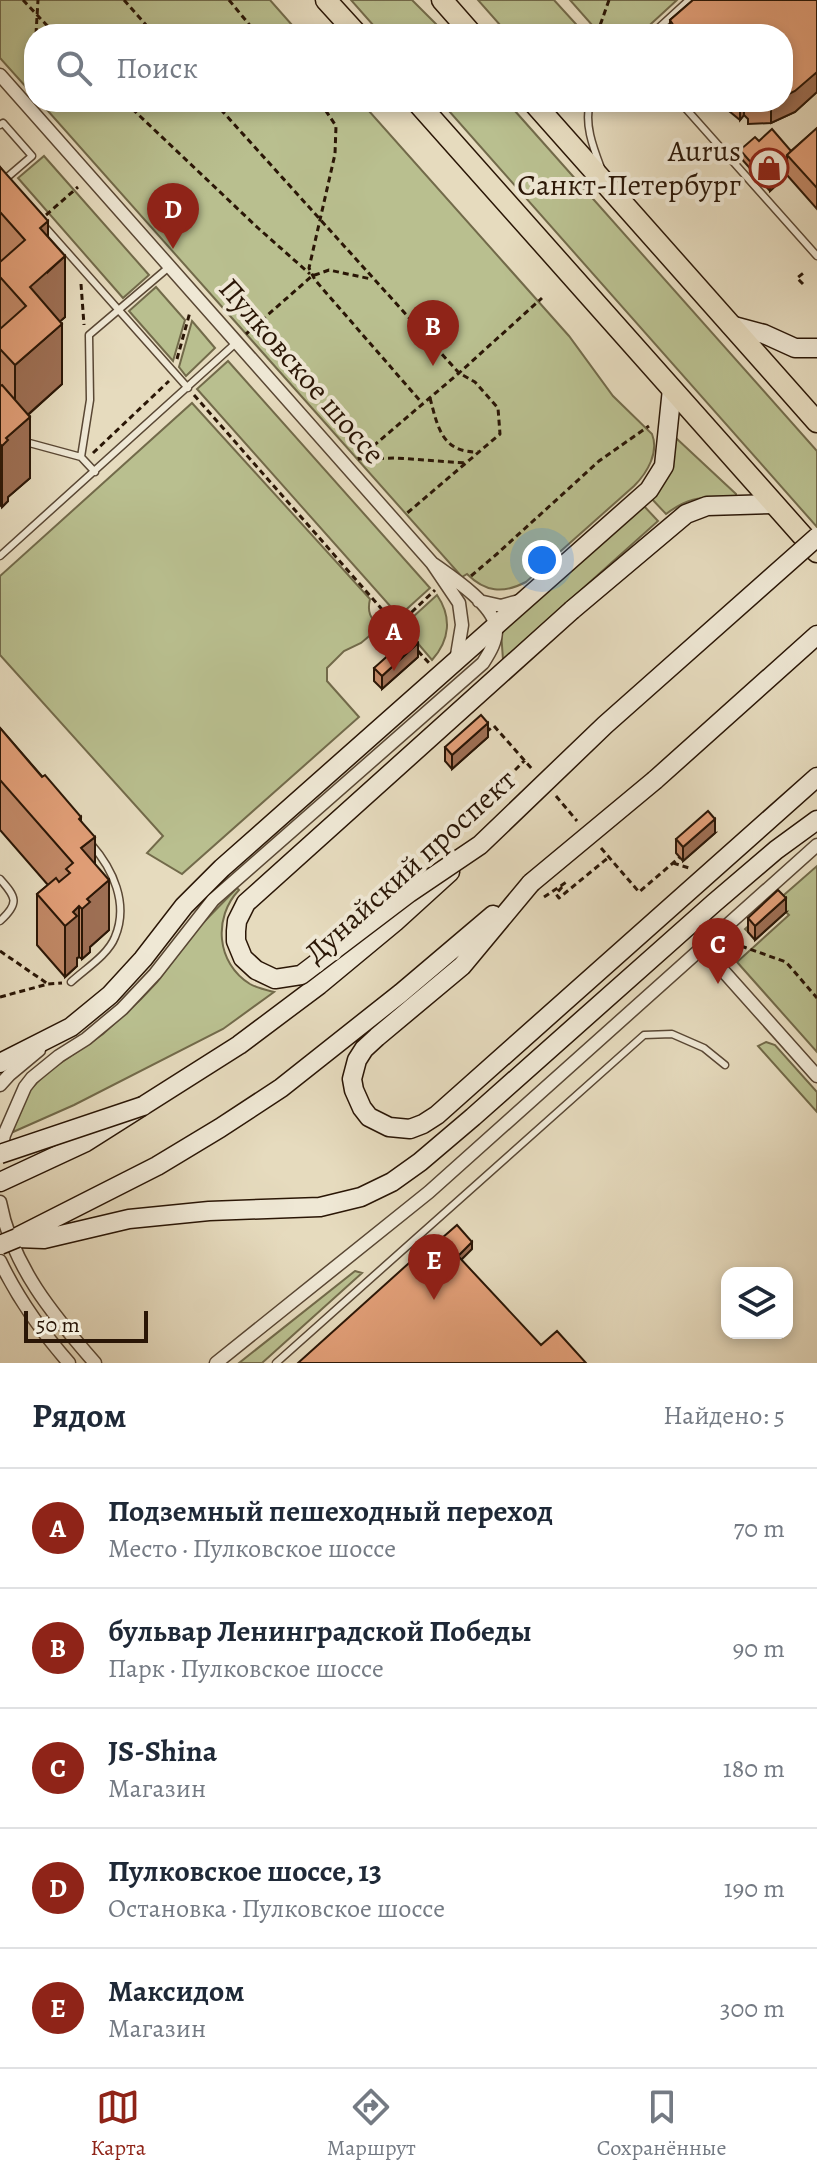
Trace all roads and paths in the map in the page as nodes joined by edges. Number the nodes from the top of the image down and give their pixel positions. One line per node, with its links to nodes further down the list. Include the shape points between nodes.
1 (23, 0): 9 (path)
2 (38, 0): 9 (path)
3 (124, 0): 12 (path)
4 (229, 0): 13 (path)
5 (326, 0): 14 (main road)
6 (442, 0): 15 (main road)
7 (609, 0): 16 (path)
8 (689, 0): 17 (lane)
9 (38, 17): 10 (path); 11 (path)
10 (37, 24)
11 (45, 24)
12 (145, 24)
13 (249, 24)
14 (348, 24)
15 (463, 24)
16 (601, 24)
17 (663, 24)
18 (0, 75): 19 (street, Пулковское шоссе)
19 (24, 102)
20 (33, 112): 36 (street, Пулковское шоссе)
21 (136, 112): 39 (path)
22 (223, 112): 34 (path)
23 (327, 112): 34 (path, via 336,126 335,154)
24 (426, 112): 52 (main road)
25 (542, 112): 30 (main road)
26 (588, 112): 30 (lane)
27 (689, 112): 35 (lane)
28 (0, 125): 29 (lane, via 32,156)
29 (2, 178): 32 (lane)
30 (608, 186): 45 (main road)
31 (78, 187): 33 (path)
32 (13, 190)
33 (40, 221): 37 (lane)
34 (321, 222): 39 (path, via 309,268); 40 (path)
35 (817, 256)
36 (170, 266): 43 (lane); 47 (street, Пулковское шоссе)
37 (81, 267): 43 (lane); 46 (path, via 82,311)
38 (806, 271): 41 (path, via 797,278)
39 (312, 276): 40 (path, via 329,270); 47 (path); 54 (path)
40 (372, 279): 50 (path)
41 (803, 284)
42 (542, 298): 50 (path)
43 (119, 310): 46 (lane); 49 (lane)
44 (190, 312): 49 (path)
45 (730, 325): 48 (main road, via 795,348); 55 (main road)
46 (89, 335): 59 (lane, via 90,400)
47 (237, 342): 51 (lane); 67 (street, Пулковское шоссе)
48 (817, 348)
49 (174, 371): 51 (lane); 59 (path)
50 (459, 373): 53 (path); 58 (path, via 498,408 500,434)
51 (188, 388): 61 (lane); 72 (path)
52 (672, 389): 62 (main road); 70 (main road, via 668,445 658,479)
53 (430, 398): 54 (path); 58 (path, via 438,428 450,446)
54 (422, 403): 60 (path, via 358,459)
55 (817, 422)
56 (649, 426): 68 (path, via 599,461)
57 (13, 439): 59 (lane)
58 (479, 452): 60 (path)
59 (83, 459): 61 (lane)
60 (466, 463): 63 (path)
61 (95, 472): 66 (lane)
62 (774, 504): 65 (main road); 88 (main road, bridge, via 707,506 686,514 256,892 237,921 238,949 248,964 275,979 301,975)
63 (406, 514)
64 (817, 537): 88 (main road, Дунайский проспект, bridge, via 605,725)
65 (817, 552)
66 (0, 556)
67 (432, 563): 71 (street, Пулковское шоссе); 77 (street, Пулковское шоссе, via 459,603 462,625)
68 (466, 579)
69 (437, 588): 72 (path)
70 (531, 594): 71 (street, via 501,606); 73 (main road)
71 (479, 601): 73 (street, Пулковское шоссе)
72 (397, 626): 75 (path)
73 (496, 628): 77 (main road); 112 (street, via 483,663 213,900 122,1009 32,1078)
74 (817, 635): 96 (main road, bridge)
75 (411, 642)
76 (415, 653): 78 (path, via 418,650)
77 (455, 664): 106 (main road, via 204,885 126,978)
78 (431, 666)
79 (485, 733): 80 (path, via 494,726)
80 (525, 760): 81 (path); 84 (path, via 476,809 480,813)
81 (534, 771)
82 (817, 777): 94 (main road)
83 (553, 792): 86 (path)
84 (494, 800)
85 (817, 820): 115 (main road, via 392,1182 361,1197 320,1207 142,1217 44,1239)
86 (581, 825)
87 (81, 833): 102 (lane, via 111,872 119,912 115,937 106,951)
88 (480, 845): 111 (main road, Дунайский проспект, bridge, via 319,985 239,1045)
89 (817, 845): 99 (street)
90 (599, 846): 91 (path)
91 (609, 857): 93 (path, via 639,892); 97 (path, via 559,898 556,894 568,881)
92 (680, 857): 93 (path)
93 (673, 863): 94 (path)
94 (696, 878): 96 (main road, via 437,1115 410,1129 369,1117 352,1079 360,1054 462,966)
95 (0, 879): 98 (lane, via 14,900 12,911)
96 (531, 883): 115 (main road, via 281,1088 157,1166)
97 (536, 902)
98 (0, 921)
99 (701, 946): 109 (street); 119 (street, via 429,1192)
100 (741, 946): 105 (path, via 786,962)
101 (0, 951): 103 (path)
102 (71, 982): 103 (path)
103 (48, 984): 104 (path)
104 (0, 997)
105 (817, 998)
106 (71, 1027): 107 (main road); 110 (street)
107 (0, 1063)
108 (725, 1065): 120 (lane, via 704,1048 672,1034 644,1035)
109 (817, 1076)
110 (0, 1085)
111 (143, 1106): 112 (main road, bridge); 113 (main road, Дунайский проспект, bridge, via 86,1142)
112 (0, 1154)
113 (0, 1182)
114 (0, 1202): 118 (street, via 25,1271)
115 (8, 1241)
116 (0, 1261): 117 (street, via 13,1289)
117 (69, 1363)
118 (95, 1363)
119 (216, 1363)
120 (276, 1363)

